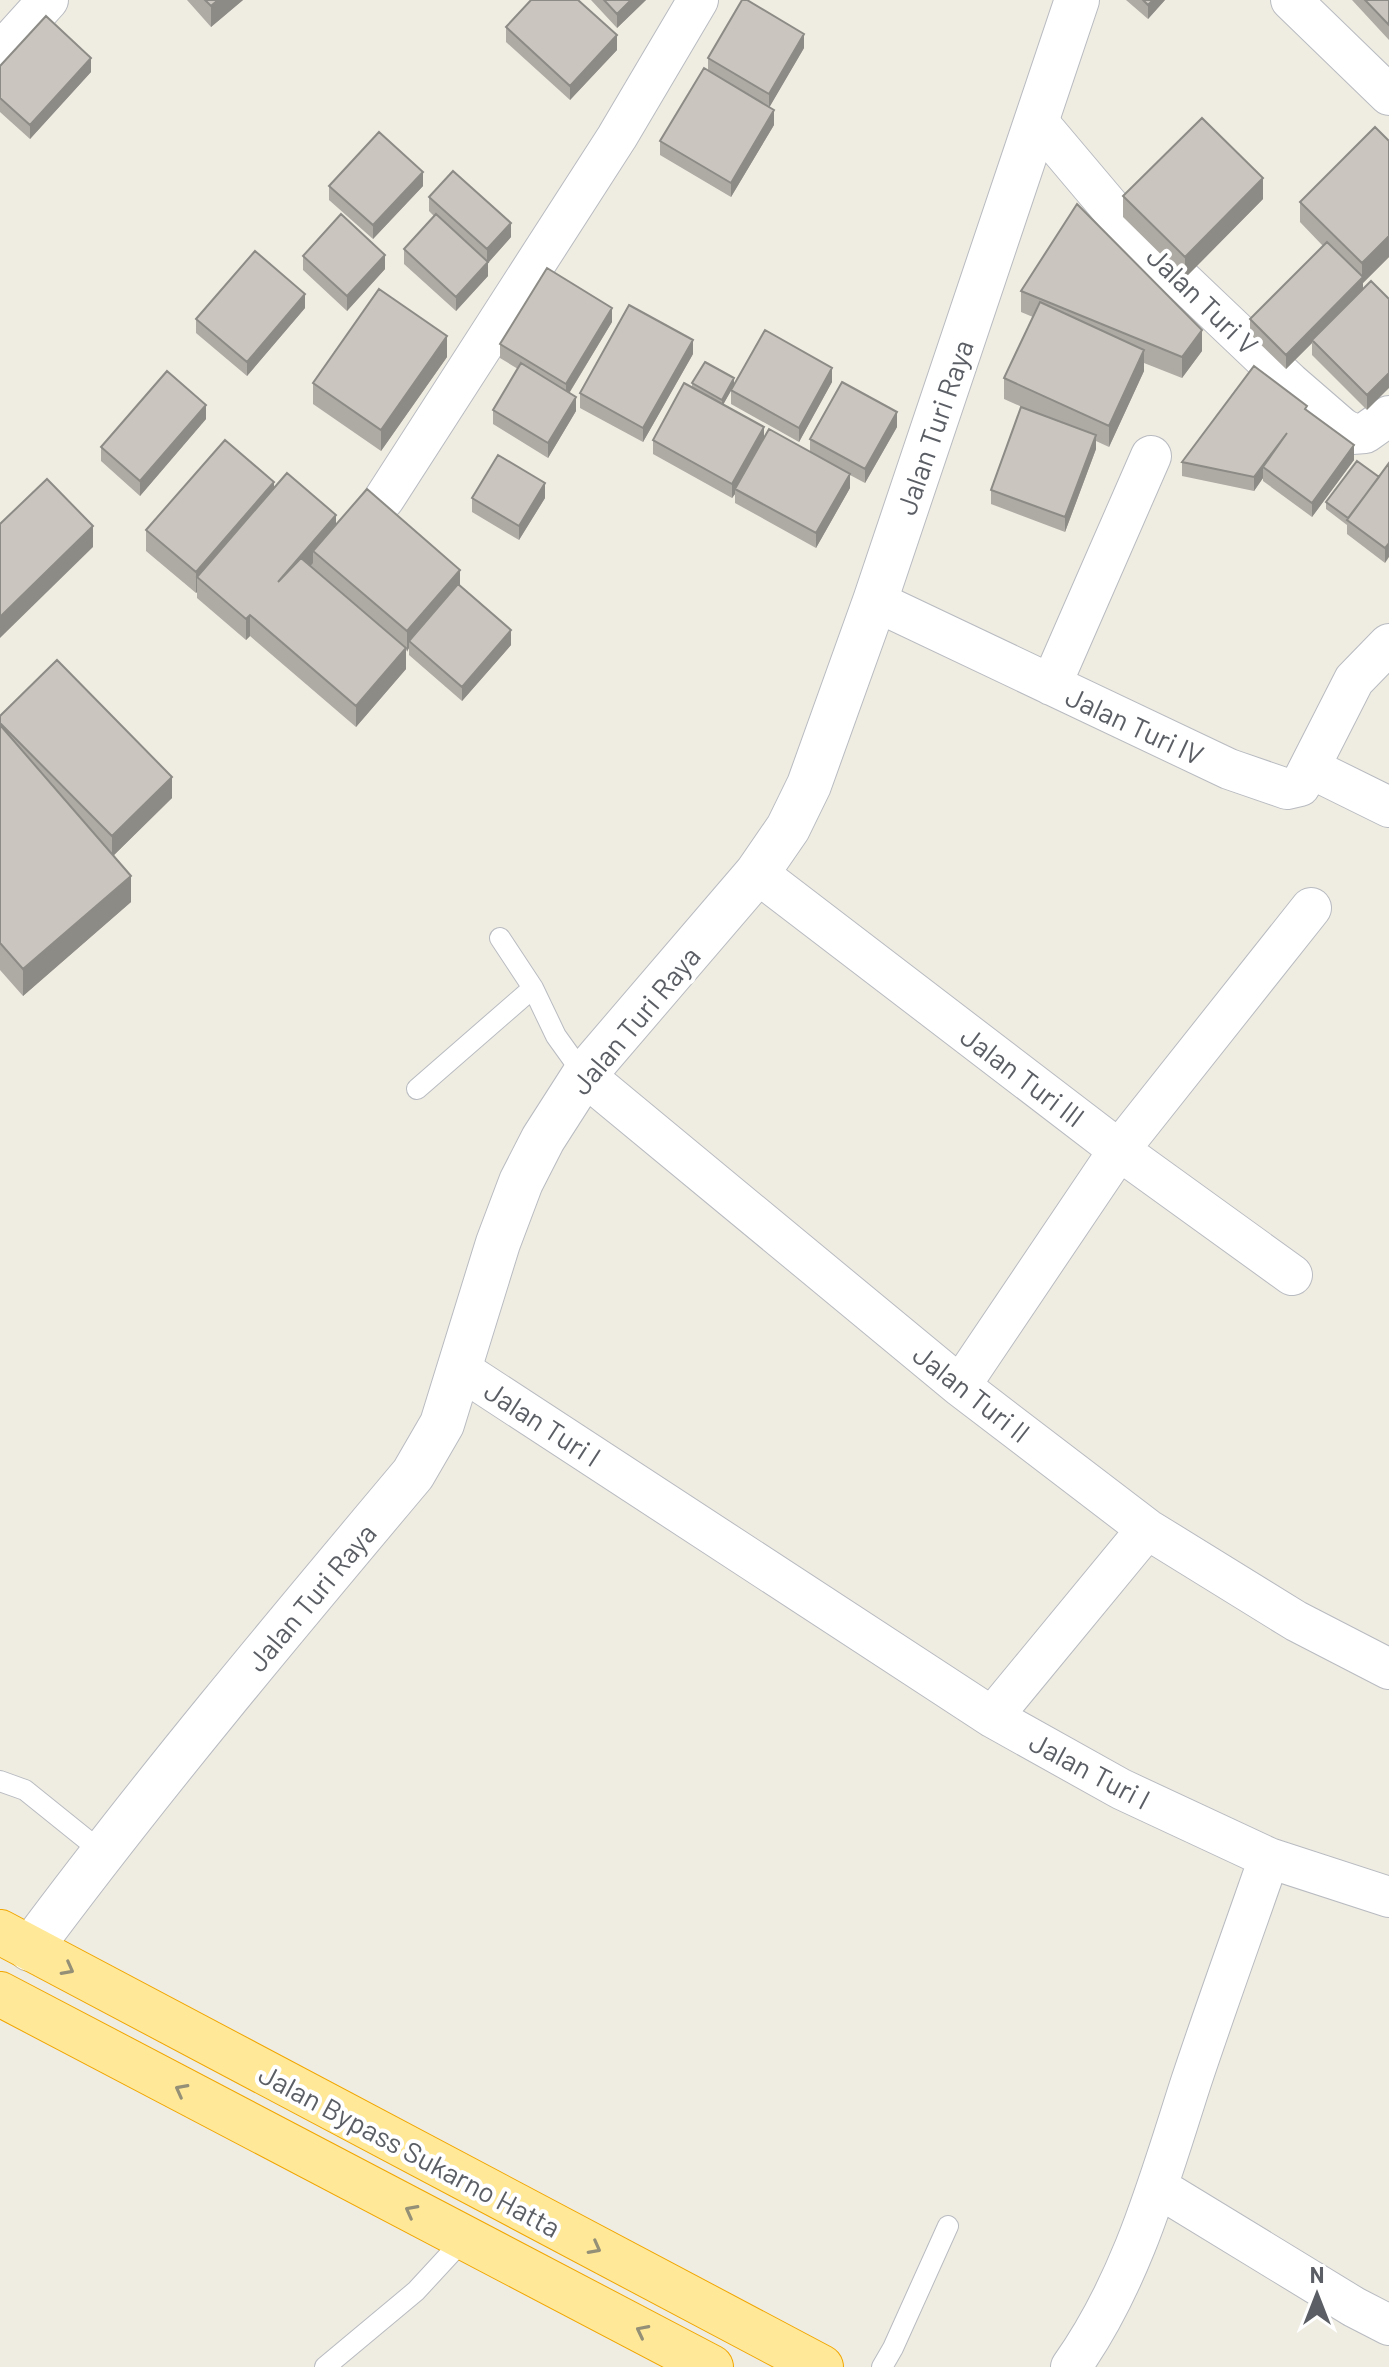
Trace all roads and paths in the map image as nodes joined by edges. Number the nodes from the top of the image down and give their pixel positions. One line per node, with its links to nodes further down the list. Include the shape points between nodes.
1 (48, 0): 5 (street)
2 (698, 0): 10 (street, via 617,137)
3 (1077, 0): 7 (street, Jalan Turi Raya)
4 (1291, 0): 6 (street)
5 (0, 53)
6 (1389, 95)
7 (1037, 121): 8 (street, Jalan Turi V, via 1129,230 1342,428 1365,433); 11 (street, Jalan Turi Raya)
8 (1389, 416)
9 (1151, 456): 13 (street)
10 (384, 499)
11 (875, 601): 13 (street, Jalan Turi IV); 16 (street, Jalan Turi Raya, via 809,785)
12 (1389, 644): 14 (street, via 1354,680)
13 (1051, 685): 14 (street, Jalan Turi IV, via 1229,769 1287,789 1300,786)
14 (1310, 768): 15 (street)
15 (1389, 807)
16 (757, 873): 20 (street, Jalan Turi Raya); 22 (street, Jalan Turi III)
17 (1311, 908): 22 (street)
18 (500, 938): 19 (lane)
19 (533, 988): 20 (lane, via 556,1036); 21 (lane)
20 (584, 1075): 24 (street, Jalan Turi Raya, via 521,1182); 25 (street, Jalan Turi II)
21 (417, 1089)
22 (1119, 1150): 23 (street, Jalan Turi III); 25 (street)
23 (1292, 1275)
24 (458, 1368): 28 (street, Jalan Turi I); 30 (street, Jalan Turi Raya, via 442,1424 413,1474)
25 (960, 1386): 26 (street, Jalan Turi II)
26 (1147, 1529): 27 (street, Jalan Turi II, via 1296,1621); 28 (street)
27 (1389, 1669)
28 (992, 1717): 31 (street, Jalan Turi I, via 1121,1789)
29 (0, 1781): 30 (lane, via 25,1790)
30 (102, 1852): 33 (street, Jalan Turi Raya)
31 (1269, 1858): 32 (street, Jalan Turi I); 35 (street)
32 (1389, 1897)
33 (15, 1940): 41 (highway, Jalan Bypass Sukarno Hatta, one-way to 41)
34 (0, 1994): 37 (highway, Jalan Bypass Sukarno Hatta, one-way to 34)
35 (1159, 2188): 38 (street); 43 (street, via 1126,2271)
36 (948, 2226): 42 (lane)
37 (464, 2239): 39 (lane, via 416,2291); 40 (highway, Jalan Bypass Sukarno Hatta, one-way to 37)
38 (1389, 2325)
39 (325, 2367)
40 (711, 2367)
41 (821, 2367)
42 (882, 2367)
43 (1071, 2367)

